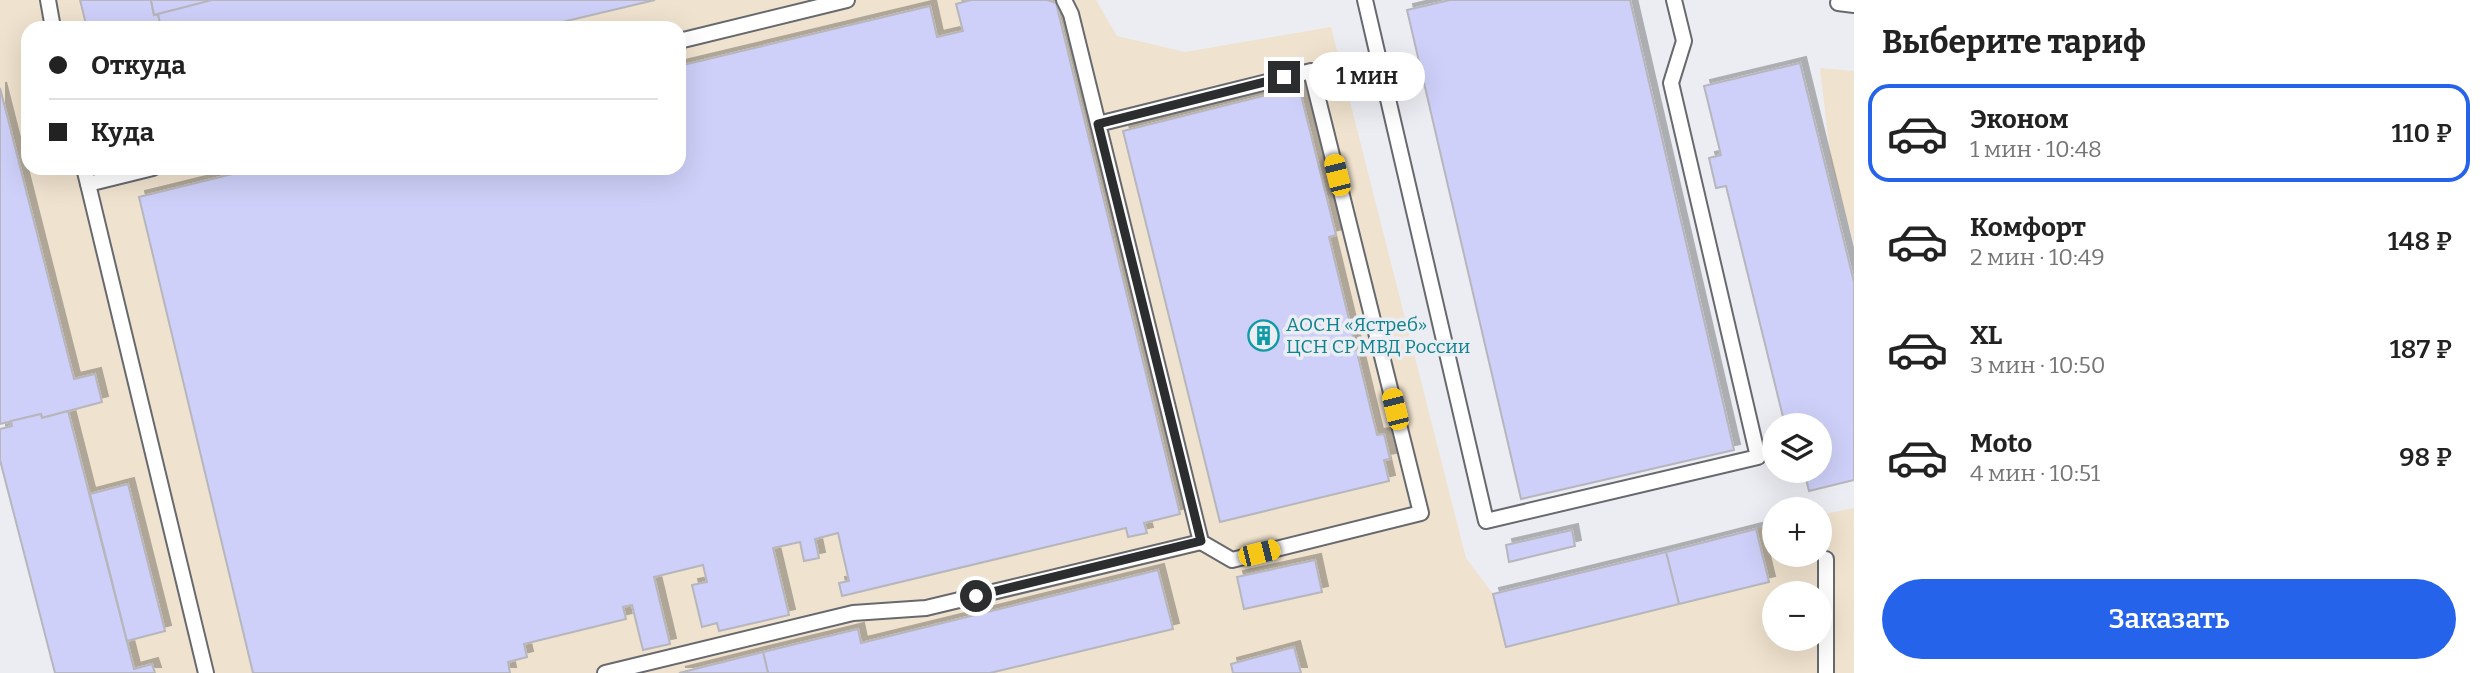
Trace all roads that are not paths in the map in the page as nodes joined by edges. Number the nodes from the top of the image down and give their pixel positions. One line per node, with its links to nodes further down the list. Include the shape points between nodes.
1 (48, 0): 8 (lane)
2 (847, 0): 9 (lane)
3 (1064, 0): 10 (lane)
4 (1365, 0): 5 (lane, via 1486,521 1758,457 1671,83 1684,41)
5 (1674, 0)
6 (1838, 3): 7 (lane)
7 (1854, 5)
8 (52, 21)
9 (686, 39)
10 (1098, 124): 14 (lane); 14 (lane, via 1311,71 1421,513 1232,560)
11 (86, 175): 13 (lane)
12 (125, 175): 13 (lane)
13 (88, 184): 16 (lane)
14 (1201, 541): 17 (lane, via 926,608 853,613)
15 (1826, 567): 18 (lane)
16 (206, 673)
17 (605, 673)
18 (1826, 673)

